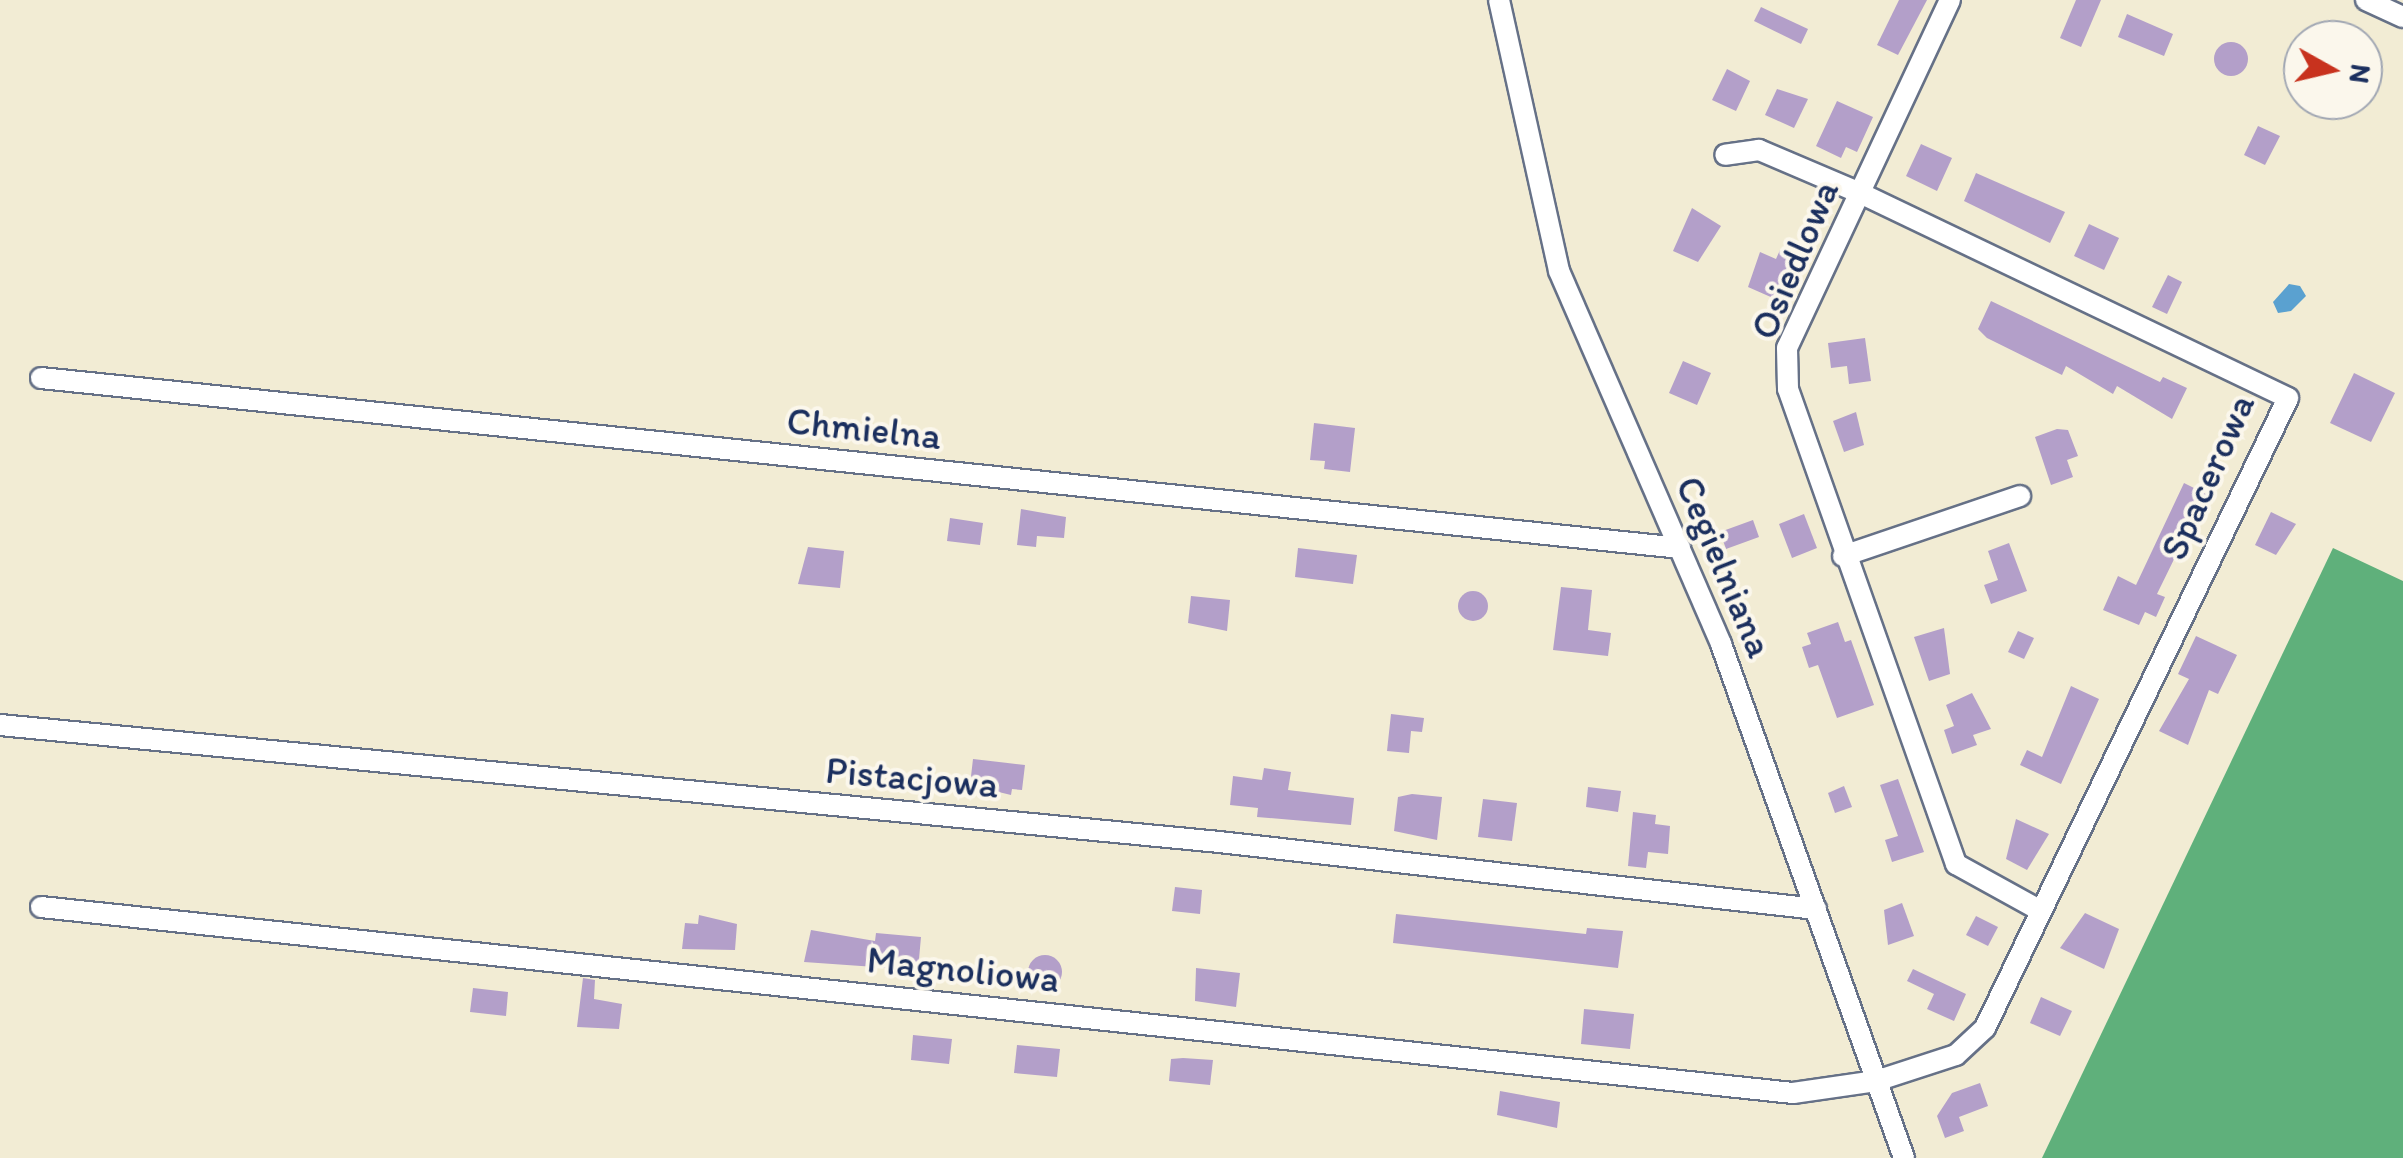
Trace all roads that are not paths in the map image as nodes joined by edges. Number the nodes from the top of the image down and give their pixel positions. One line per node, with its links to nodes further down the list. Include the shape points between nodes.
1 (1498, 0): 9 (street, Cegielniana, via 1559,271)
2 (1950, 0): 6 (street, Osiedlowa)
3 (2366, 0): 4 (street)
4 (2403, 18)
5 (1725, 155): 6 (street, Spacerowa, via 1759,150)
6 (1860, 193): 10 (street, Osiedlowa, via 1787,348 1788,389); 14 (street, Spacerowa, via 2288,398)
7 (40, 378): 9 (street, Chmielna)
8 (2020, 496): 10 (street)
9 (1680, 548): 13 (street, Cegielniana)
10 (1843, 556): 14 (street, Osiedlowa, via 1956,864)
11 (0, 726): 13 (street, Pistacjowa, via 1200,840)
12 (41, 907): 15 (street, Magnoliowa, via 1793,1094)
13 (1816, 909): 15 (street, Cegielniana)
14 (2041, 911): 15 (street, Spacerowa, via 1973,1045)
15 (1876, 1081): 16 (street, Cegielniana)
16 (1904, 1158)

